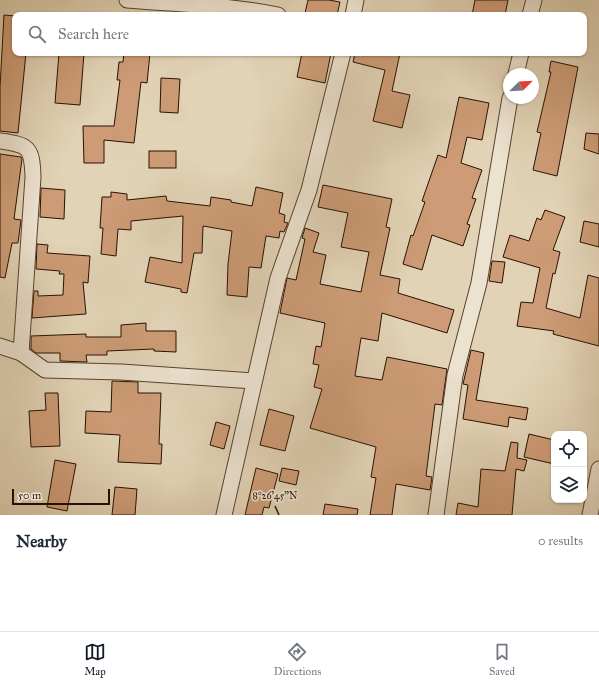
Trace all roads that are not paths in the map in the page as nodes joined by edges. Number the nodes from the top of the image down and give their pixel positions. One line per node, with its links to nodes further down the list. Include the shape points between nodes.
1 (127, 0): 4 (street)
2 (356, 0): 5 (street)
3 (534, 0): 6 (street)
4 (264, 12)
5 (354, 12)
6 (531, 12)
7 (342, 56): 14 (street, via 309,190 278,278)
8 (520, 56): 9 (street)
9 (517, 68)
10 (509, 104): 17 (street, via 479,283 455,375)
11 (0, 141): 13 (street, via 22,144 32,159)
12 (0, 346): 13 (street)
13 (21, 353): 14 (street, via 45,370 121,372)
14 (254, 382): 16 (street)
15 (599, 469): 18 (street)
16 (224, 515)
17 (436, 515)
18 (590, 515)

